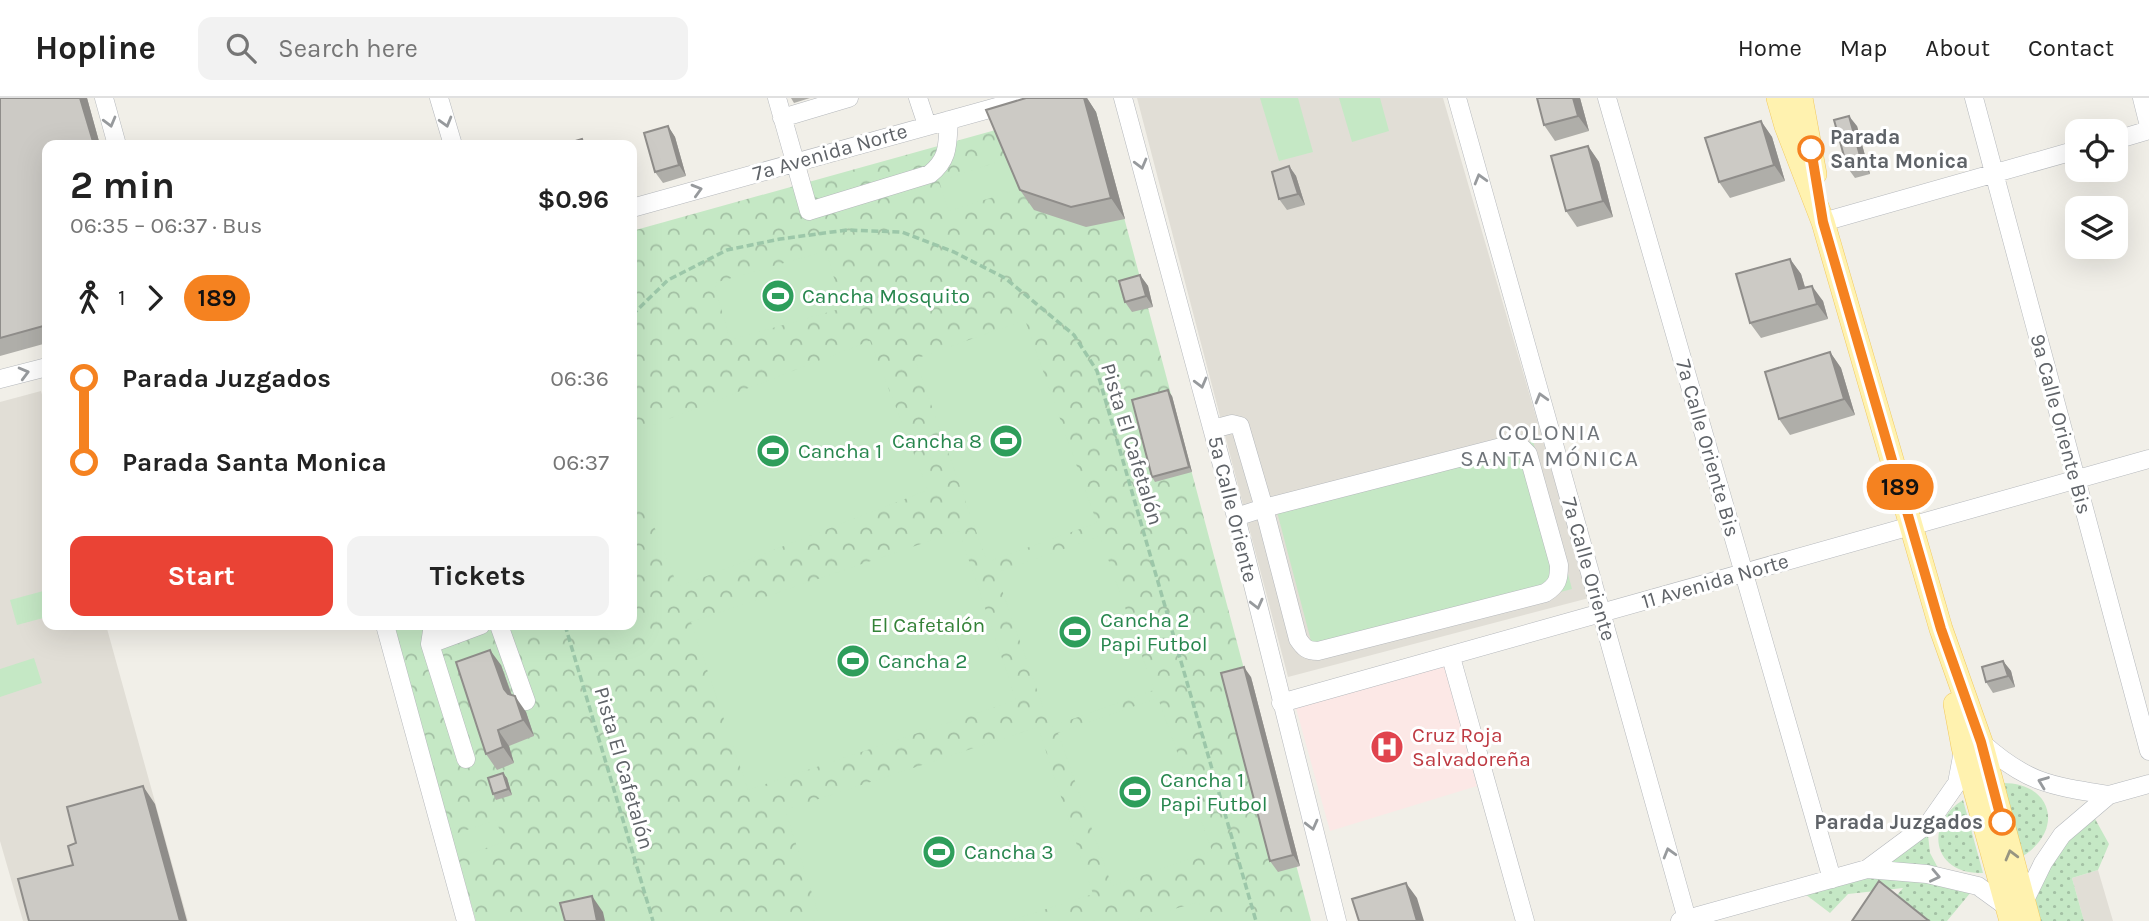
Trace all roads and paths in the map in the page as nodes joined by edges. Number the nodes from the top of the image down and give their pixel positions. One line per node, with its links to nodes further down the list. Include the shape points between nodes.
1 (104, 98): 19 (street, one-way to 19)
2 (439, 98): 20 (street, one-way to 20)
3 (777, 98): 14 (street)
4 (849, 98): 14 (street)
5 (918, 98): 16 (street)
6 (1029, 98): 15 (street, 7a Avenida Norte)
7 (1123, 98): 29 (street, 5a Calle Oriente, one-way to 29)
8 (1457, 98): 36 (street, 7a Calle Oriente, one-way to 8)
9 (1607, 98): 35 (street, 7a Calle Oriente Bis)
10 (1778, 98): 25 (main road)
11 (1801, 98): 25 (main road)
12 (1974, 98): 23 (street, 9a Calle Oriente Bis)
13 (2142, 98): 17 (street)
14 (782, 118): 22 (street)
15 (949, 120): 16 (street, 7a Avenida Norte); 22 (street, via 946,155 930,174 809,211)
16 (927, 125): 22 (street, 7a Avenida Norte)
17 (2149, 128): 18 (street)
18 (2128, 136)
19 (116, 140)
20 (452, 140)
21 (2065, 153): 23 (street)
22 (795, 163): 24 (street, 7a Avenida Norte, one-way to 22)
23 (1994, 174): 25 (street); 31 (street, 9a Calle Oriente Bis)
24 (637, 207)
25 (1823, 222): 34 (main road)
26 (637, 310): 57 (path, Pista El Cafetalón, via 668,280 727,250 847,230 902,232 1005,278 1074,335 1097,371)
27 (42, 368): 28 (street, one-way to 27)
28 (0, 379)
29 (1213, 429): 32 (street, via 1240,426); 33 (street, 5a Calle Oriente)
30 (2149, 459): 31 (street, 11 Avenida Norte)
31 (2076, 480): 34 (street, 11 Avenida Norte); 47 (street, 9a Calle Oriente Bis)
32 (1264, 508): 32 (street, via 1517,443 1528,454 1559,579 1545,593 1309,651 1298,639); 33 (street)
33 (1236, 517): 45 (street, 5a Calle Oriente, one-way to 45)
34 (1911, 525): 35 (street, 11 Avenida Norte); 46 (main road)
35 (1744, 573): 36 (street, 11 Avenida Norte); 52 (street, 7a Calle Oriente Bis)
36 (1601, 614): 43 (street, 11 Avenida Norte); 54 (street, 7a Calle Oriente, one-way to 36)
37 (387, 630): 55 (street)
38 (432, 630): 42 (street)
39 (468, 630): 42 (street)
40 (501, 630): 44 (street)
41 (566, 630): 56 (path, Pista El Cafetalón)
42 (430, 644): 48 (street)
43 (1451, 657): 45 (street, 11 Avenida Norte); 59 (street)
44 (526, 701)
45 (1281, 703): 58 (street, 5a Calle Oriente, one-way to 58)
46 (1972, 745): 50 (street, one-way to 46, via 2033,779); 51 (street, via 1956,783 1929,823); 53 (main road)
47 (2149, 751)
48 (466, 759)
49 (2149, 783): 50 (street)
50 (2109, 795): 53 (street, via 2062,835)
51 (1867, 869): 52 (street); 53 (street, one-way to 53, via 1927,874 1978,886)
52 (1832, 879): 54 (street)
53 (2018, 913)
54 (1684, 920)
55 (466, 921)
56 (653, 921)
57 (1256, 921)
58 (1337, 921)
59 (1525, 921)

